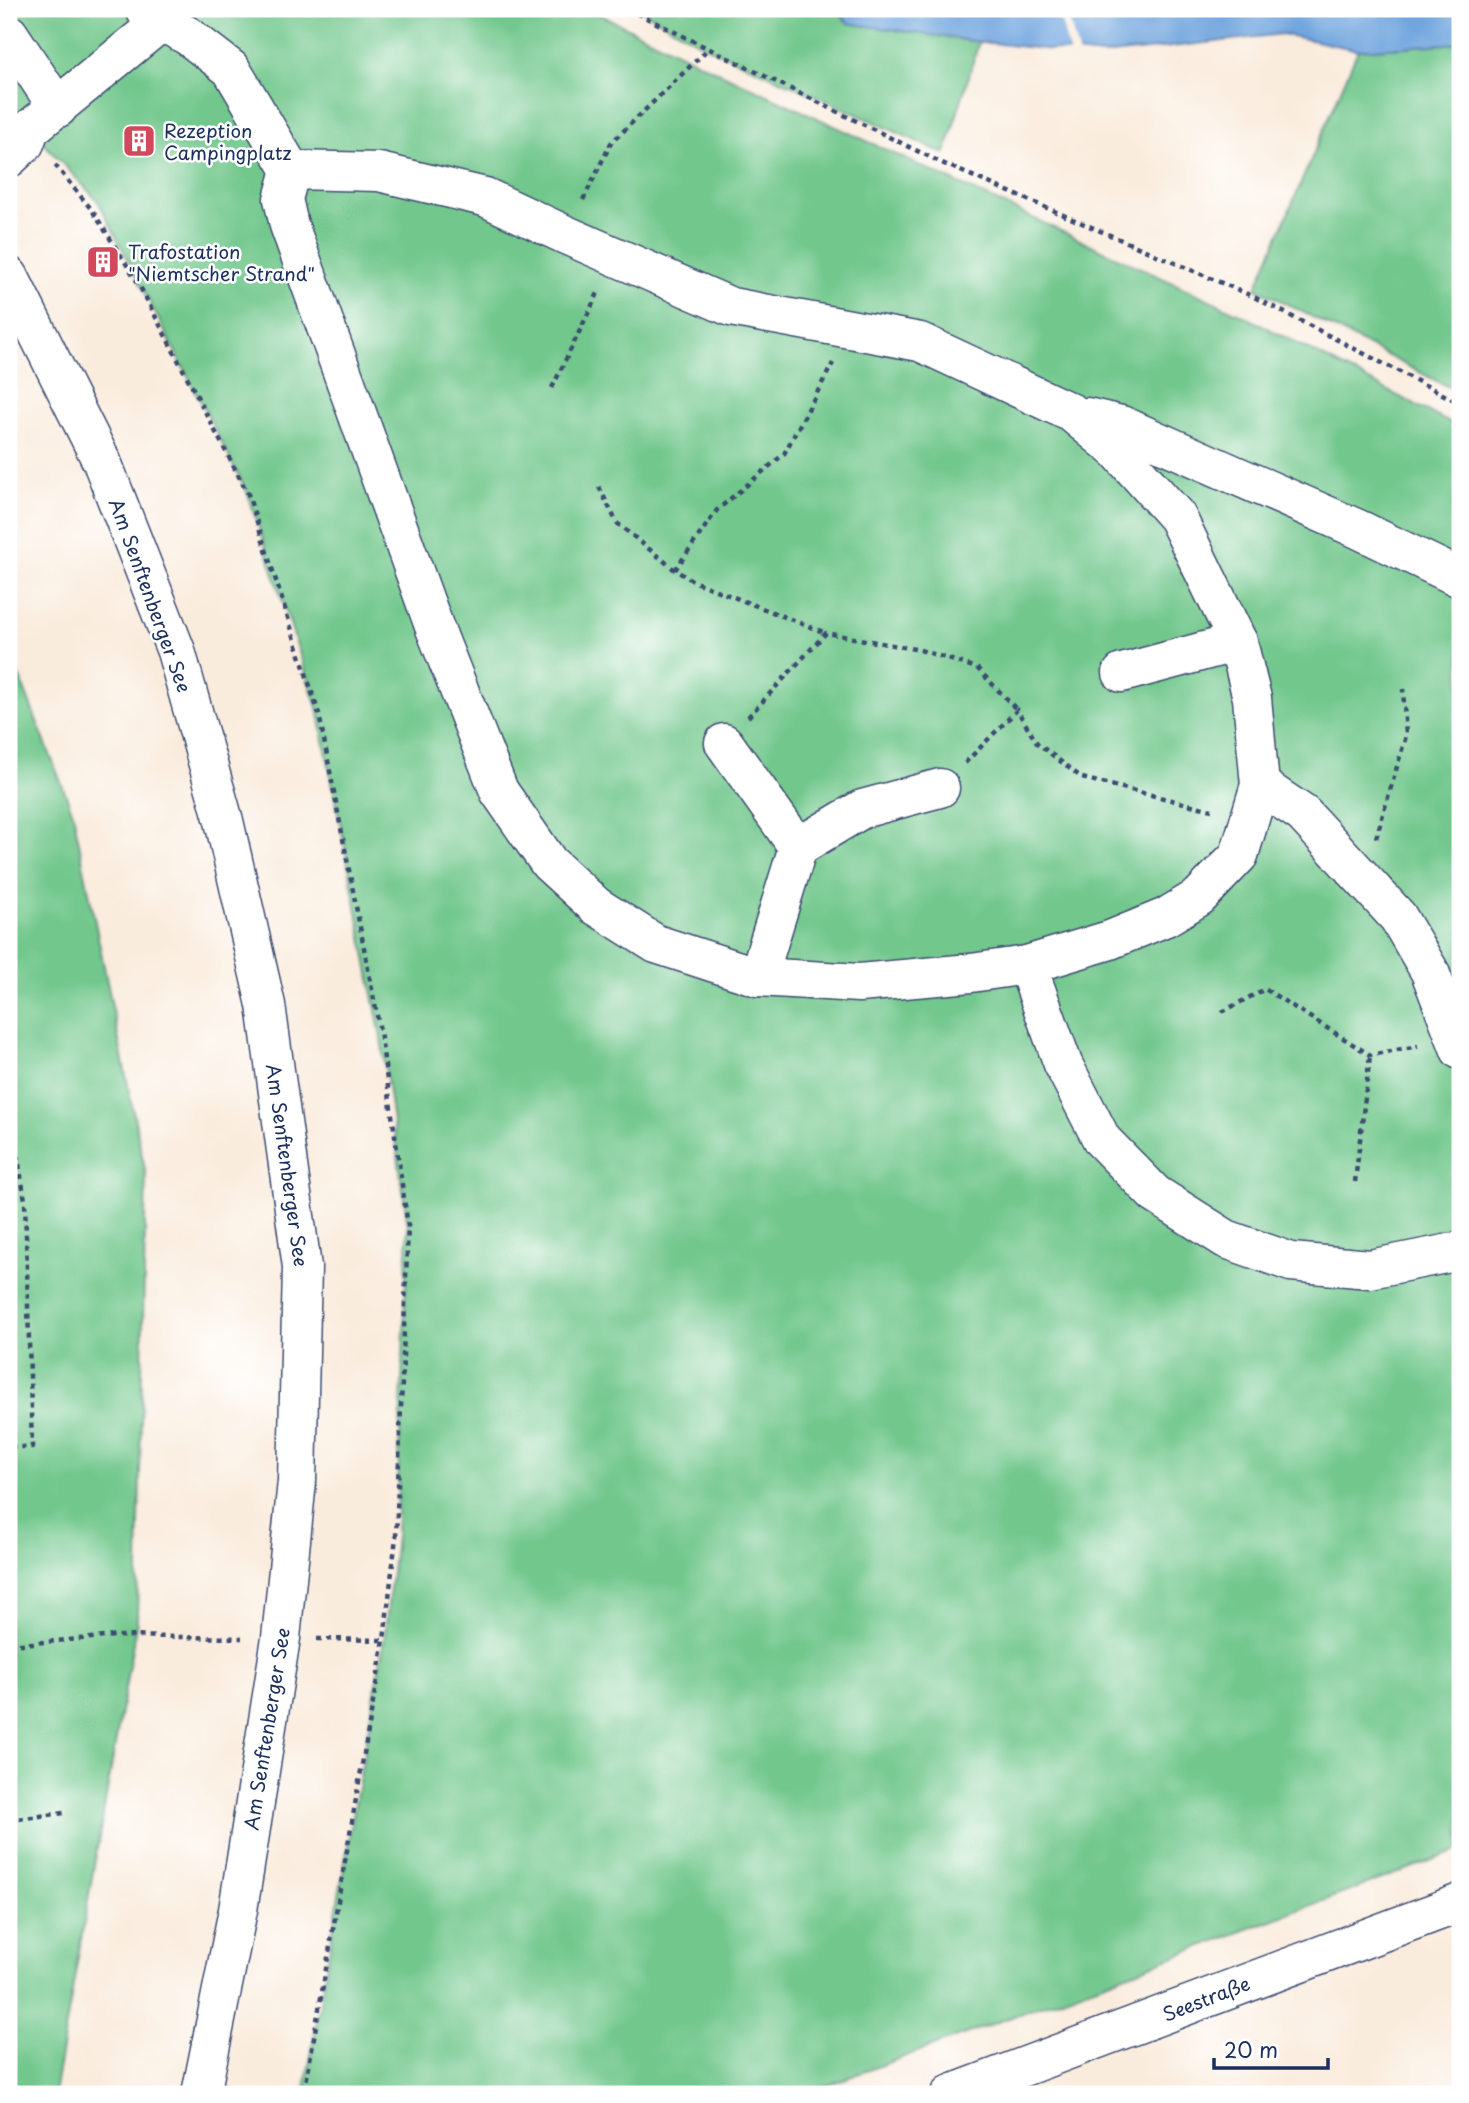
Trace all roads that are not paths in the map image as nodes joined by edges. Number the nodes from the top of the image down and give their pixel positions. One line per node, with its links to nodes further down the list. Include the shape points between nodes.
1 (150, 18): 3 (street); 5 (street, via 188,36 231,69)
2 (9, 34): 3 (street)
3 (58, 108): 4 (street, via 30,129 25,143)
4 (9, 158)
5 (291, 170): 7 (street, via 379,172 485,197 731,307 920,342); 16 (street, via 284,199 289,225 499,792 549,863 596,906 656,944)
6 (9, 276): 20 (street, Am Senftenberger See, via 102,462 176,651 224,821 266,1005 302,1267 297,1481 281,1638 238,1910)
7 (1072, 413): 8 (street, via 1121,425); 9 (street, via 1117,450 1177,517)
8 (1460, 578)
9 (1238, 642): 10 (street); 13 (street, via 1252,698)
10 (1122, 673)
11 (724, 743): 14 (street)
12 (940, 788): 14 (street, via 862,809)
13 (1255, 802): 15 (street, via 1239,855 1199,897 1166,917 1110,940); 17 (street, via 1303,814 1398,916 1430,972)
14 (798, 847): 16 (street)
15 (1027, 965): 16 (street, via 859,983); 18 (street, via 1063,1064 1102,1140 1155,1194 1226,1239 1291,1262 1370,1269)
16 (758, 977)
17 (1458, 1043)
18 (1460, 1251)
19 (1460, 1903): 21 (street, Seestraße)
20 (201, 2094)
21 (951, 2094)

